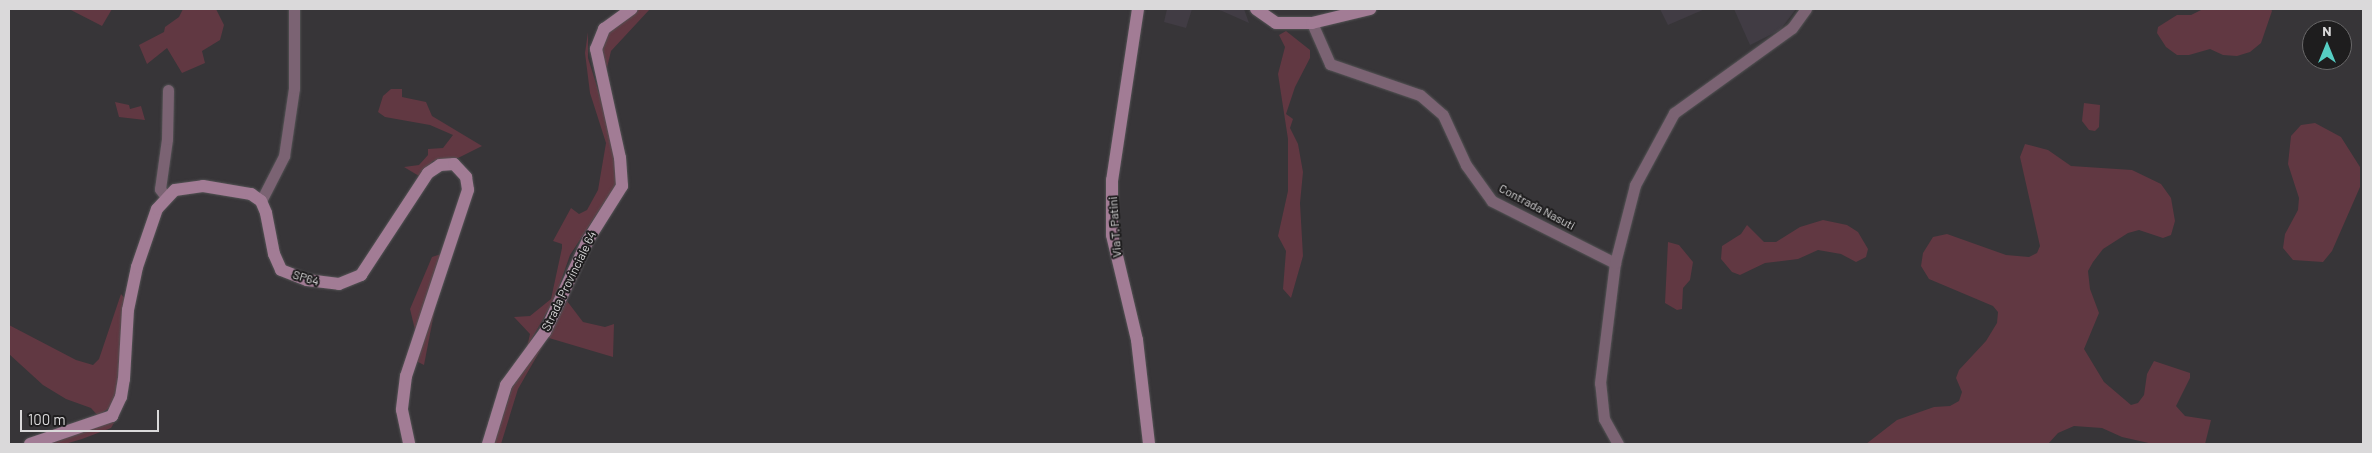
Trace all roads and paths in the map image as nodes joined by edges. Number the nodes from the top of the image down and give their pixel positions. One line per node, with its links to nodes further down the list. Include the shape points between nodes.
1 (294, 9): 10 (street, via 294,88 284,156)
2 (632, 9): 14 (street, Strada Provinciale 64, via 604,29 596,48 620,158 622,186 588,240 545,332 506,385)
3 (1138, 9): 15 (street, Via T. Patini, via 1112,180 1112,235 1136,340)
4 (1256, 9): 7 (street, via 1276,23)
5 (1370, 9): 7 (street)
6 (1806, 9): 11 (street, via 1792,28 1674,113 1635,185)
7 (1312, 23): 11 (street, Contrada Nasuti, via 1330,64 1420,95 1443,115 1466,165 1492,201)
8 (168, 90): 9 (street, via 167,140 160,189)
9 (166, 197): 10 (street, via 175,190 203,186 241,190); 12 (street, via 157,209 137,267 128,310 123,388 112,416)
10 (261, 201): 13 (street, SP64 / SP64, via 281,270 314,281 339,284 361,275 434,167 454,164 466,177 468,190 406,376 402,398)
11 (1616, 263): 16 (street, via 1600,390 1604,419)
12 (30, 444)
13 (409, 444)
14 (488, 444)
15 (1149, 444)
16 (1618, 444)

